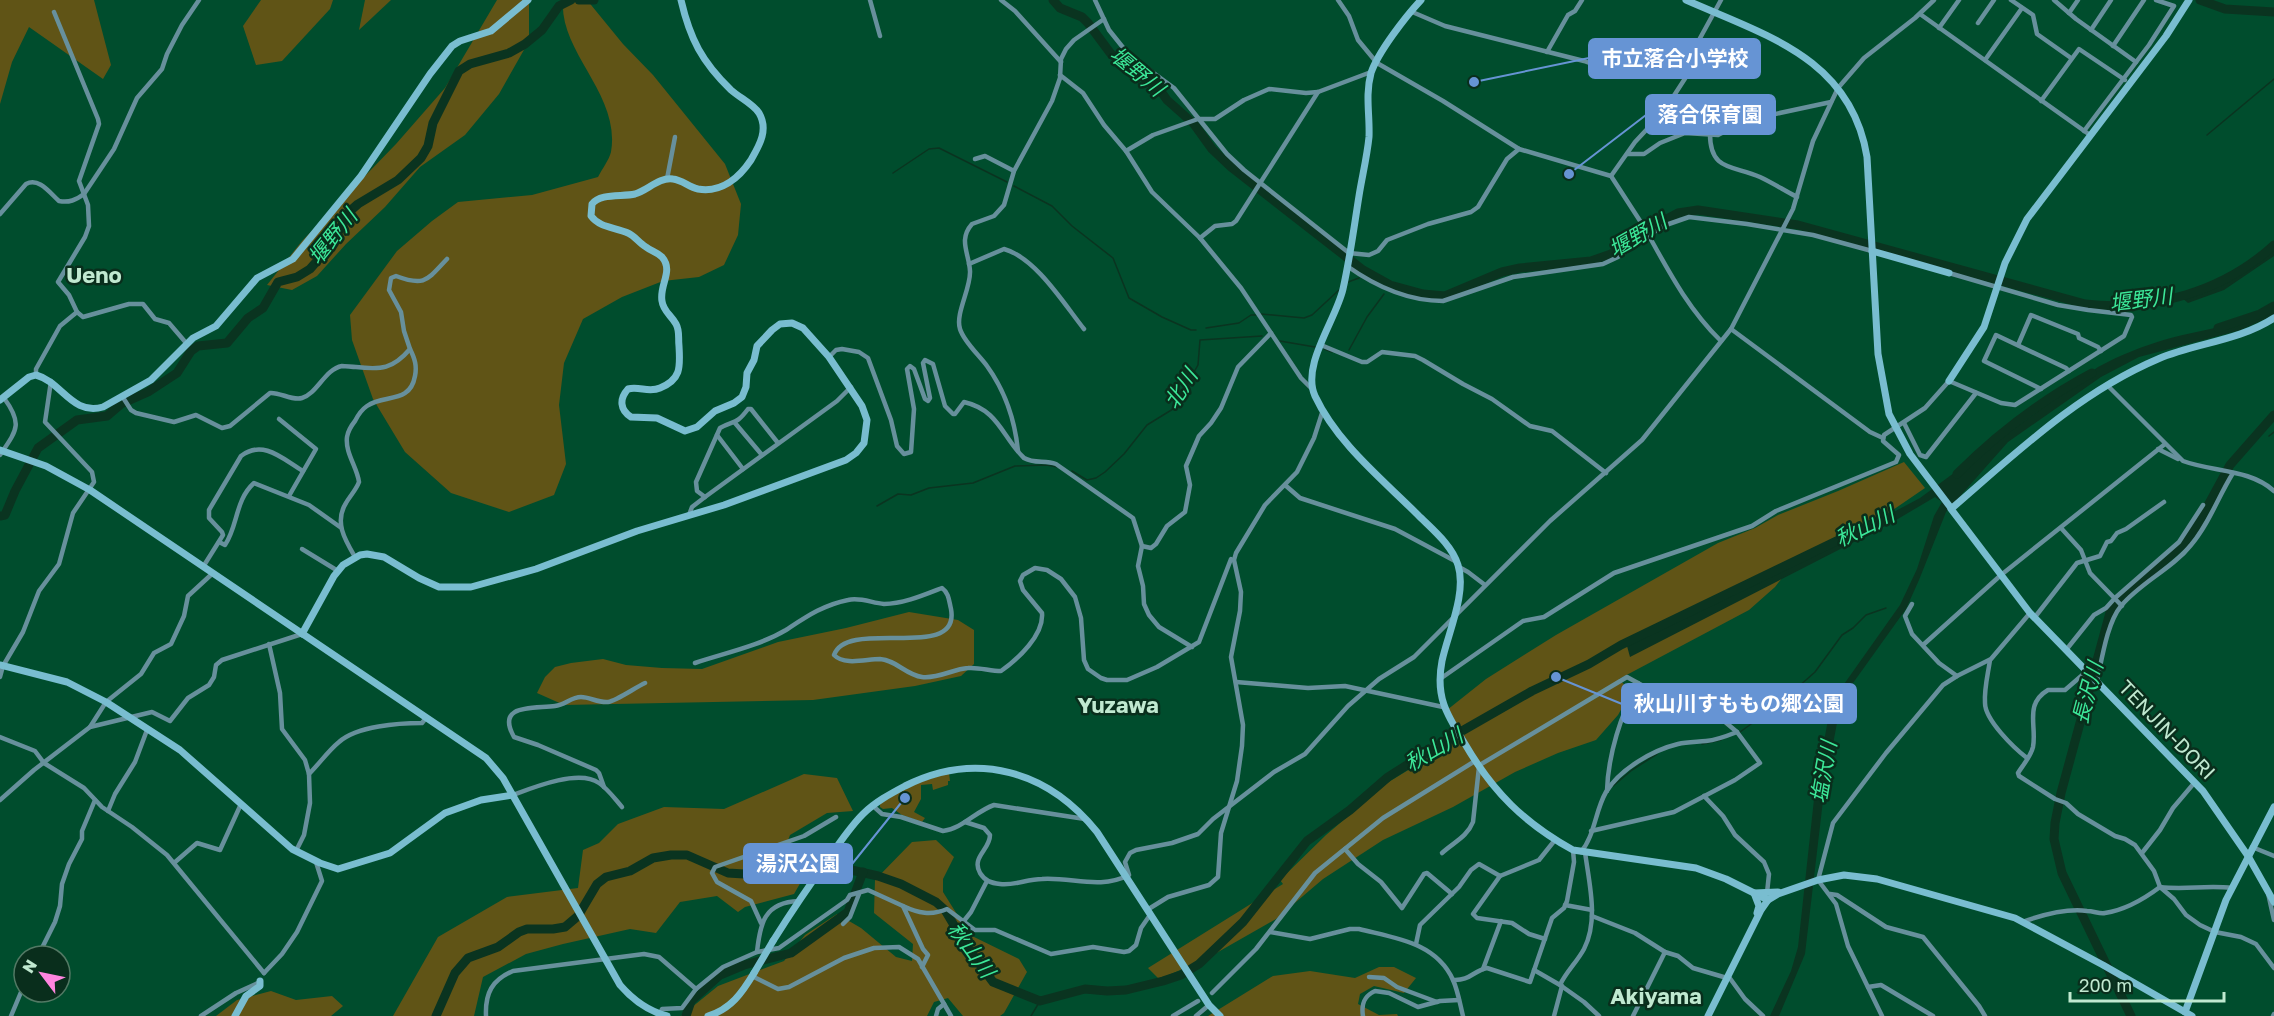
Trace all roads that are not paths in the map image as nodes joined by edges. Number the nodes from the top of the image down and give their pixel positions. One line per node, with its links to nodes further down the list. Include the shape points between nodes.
1 (199, 0): 62 (street, via 182,25 162,69 136,98 114,149)
2 (528, 0): 81 (street, via 491,32 452,46 361,176 299,253 257,278 216,326)
3 (681, 0): 60 (street, via 693,42 729,87 759,114 763,131 759,148 744,170 725,185 697,188)
4 (870, 0): 32 (street)
5 (1001, 0): 38 (street)
6 (1095, 0): 28 (street)
7 (1338, 0): 40 (street, via 1358,40)
8 (1421, 0): 23 (street)
9 (1582, 0): 34 (street)
10 (1686, 0): 25 (street, TENJIN-DORI)
11 (1720, 0): 25 (street)
12 (1934, 0): 27 (street)
13 (1959, 0): 30 (street)
14 (1994, 0): 29 (street)
15 (2011, 0): 22 (street)
16 (2054, 0): 26 (street)
17 (2078, 0): 26 (street)
18 (2111, 0): 31 (street)
19 (2144, 0): 33 (street)
20 (2156, 0): 39 (street, via 2174,6)
21 (2188, 1): 45 (street, via 2166,36)
22 (2022, 8): 36 (street, via 2033,15 2037,33); 37 (street)
23 (1410, 11): 34 (street, via 1445,26); 40 (street)
24 (54, 12): 62 (street, via 99,124 79,181)
25 (1714, 12): 46 (street, TENJIN-DORI, via 1794,50 1819,67); 56 (street, via 1686,77 1664,111)
26 (2069, 13): 31 (street)
27 (1920, 14): 30 (street); 46 (street, via 1871,52)
28 (1104, 19): 35 (street); 38 (street, via 1074,40)
29 (1978, 23)
30 (1939, 28): 37 (street)
31 (2091, 30): 33 (street)
32 (880, 36)
33 (2113, 46): 39 (street)
34 (1546, 52): 41 (street)
35 (1129, 56): 42 (street); 50 (street, via 1174,88)
36 (2071, 58): 45 (street, via 2079,49); 48 (street)
37 (1984, 60): 48 (street)
38 (1061, 62): 44 (street)
39 (2136, 62): 45 (street)
40 (1377, 63): 43 (street); 54 (street)
41 (1595, 65)
42 (1129, 69)
43 (1372, 71): 47 (street); 69 (street, via 1368,89 1369,138)
44 (1060, 75): 55 (street, via 1083,93); 58 (street, via 1052,101)
45 (2126, 81): 51 (street)
46 (1838, 88): 49 (street); 68 (street, TENJIN-DORI, via 1860,129 1865,150)
47 (1318, 92): 50 (street, via 1269,89 1215,118); 61 (street)
48 (2041, 101): 51 (street)
49 (1831, 102): 52 (street, via 1747,120 1724,133); 63 (street, via 1813,141)
50 (1198, 119): 55 (street, via 1153,135); 61 (street, via 1217,144)
51 (2087, 133): 74 (street, via 2013,243)
52 (1710, 134): 56 (street, via 1685,133 1644,154); 63 (street, via 1716,160)
53 (675, 137): 60 (street)
54 (1519, 149): 59 (street); 69 (street, via 1507,159 1479,207 1471,212 1387,240 1369,255)
55 (1126, 151): 67 (street, via 1152,192)
56 (1627, 154): 59 (street)
57 (975, 159): 58 (street, via 986,156)
58 (1014, 171): 71 (street, via 1004,205 994,216 972,224 967,230 964,248)
59 (1611, 176): 66 (street)
60 (667, 179): 86 (street, via 639,192 595,200 590,208 597,223 630,234 665,261 662,301 678,330 678,371 658,389 628,389 622,399 625,414 657,418 685,431 697,427 715,411 742,397 757,346 772,330 786,323 803,328)
61 (1259, 183): 67 (street, via 1236,221 1215,226); 69 (street)
62 (84, 194): 64 (street, via 64,202 31,182); 75 (street, via 89,226 58,282)
63 (1797, 197): 65 (street)
64 (0, 214)
65 (1783, 229): 66 (street, via 1689,218); 68 (street); 78 (street)
66 (1648, 236): 72 (street, via 1603,264 1513,277 1443,301 1381,288); 80 (street, via 1692,309)
67 (1200, 238): 79 (street)
68 (1872, 250): 73 (street); 102 (street, TENJIN-DORI, via 1881,380)
69 (1349, 254): 72 (street)
70 (447, 259): 84 (street, via 419,283 391,278 389,290 401,312)
71 (969, 264): 77 (street, via 1005,249 1022,256); 109 (street, via 960,332 988,368 1004,397)
72 (1347, 265): 82 (street, via 1335,315)
73 (1949, 273): 74 (street)
74 (1998, 286): 85 (street, via 2058,305 2131,315 2124,336); 90 (street, via 1984,327)
75 (77, 312): 81 (street, via 83,317 143,304 155,319 169,323); 88 (street, via 60,326)
76 (2274, 318): 91 (street, via 2263,326 2159,358)
77 (1084, 329)
78 (1731, 329): 80 (street); 104 (street)
79 (1271, 333): 93 (street); 128 (street, via 1238,367 1221,408 1199,436 1186,466 1191,485 1185,512 1167,526 1152,548)
80 (1721, 341): 114 (street, via 1642,440)
81 (187, 344): 96 (street, via 151,380)
82 (1321, 345): 93 (street, via 1314,361); 114 (street, via 1362,362 1382,352 1415,356 1492,399 1530,426 1552,430)
83 (2018, 345): 85 (street, via 2031,315 2078,334); 87 (street); 94 (street, via 1996,335 1984,361)
84 (410, 349): 96 (street, via 388,367 334,369 303,398 270,393 230,426 222,428 196,415 174,422 136,413); 125 (street, via 417,368 411,389 368,405 348,431 346,440 359,482 341,512)
85 (2101, 351): 87 (street)
86 (829, 357): 92 (street); 109 (street, via 842,349 860,352 868,358 897,446 904,454 911,452 915,425 907,369 914,369 928,401 925,360 933,363 949,411 955,414 964,402 983,409)
87 (2069, 371): 94 (street)
88 (36, 375): 89 (street); 97 (street)
89 (51, 381): 96 (street, via 87,409 103,407); 117 (street, via 45,418 92,472 95,477)
90 (1949, 381): 95 (street); 101 (street, via 1925,408)
91 (2107, 385): 106 (street); 123 (street, via 2062,413)
92 (851, 387): 105 (street); 124 (street, via 867,420 864,443 856,453 846,460)
93 (1311, 388): 98 (street)
94 (2041, 389): 95 (street, via 2015,405)
95 (1976, 393): 101 (street, via 1926,457 1920,455)
96 (122, 397)
97 (2, 399): 108 (street, via 17,422 11,440)
98 (1323, 410): 116 (street, via 1306,456); 133 (street, via 1346,442 1450,549)
99 (279, 419): 113 (street, via 316,449)
100 (735, 423): 103 (street, via 723,426); 105 (street, via 751,409); 110 (street)
101 (1904, 423): 102 (street)
102 (1895, 429): 104 (street); 123 (street, TENJIN-DORI)
103 (717, 435): 112 (street); 120 (street, via 696,482 697,491)
104 (1883, 438): 155 (street, via 1899,455 1896,462 1776,511 1752,525 1614,573 1544,617 1523,621)
105 (778, 443): 110 (street)
106 (2165, 444): 107 (street); 111 (street)
107 (2158, 449): 111 (street); 126 (street)
108 (1, 452): 117 (street, via 40,464)
109 (1018, 452): 128 (street, via 1030,462 1047,461 1062,467 1133,518)
110 (762, 456): 112 (street)
111 (2183, 461): 115 (street)
112 (743, 468): 120 (street)
113 (303, 471): 119 (street); 127 (street, via 265,448 248,450 209,510 209,519 222,532)
114 (1606, 473): 138 (street)
115 (2233, 473): 118 (street, via 2256,478); 141 (street, via 2184,554)
116 (1285, 485): 133 (street, via 1300,498 1395,529); 157 (street, via 1265,505 1234,560 1241,592 1231,657)
117 (90, 490): 134 (street); 151 (street, via 74,513 59,564 39,591 23,633)
118 (2274, 491)
119 (289, 496): 125 (street); 127 (street, via 254,483 239,504 231,537 225,545)
120 (705, 496): 124 (street)
121 (2164, 502): 132 (street, via 2117,533 2100,556)
122 (2203, 505): 139 (street, via 2179,542)
123 (1951, 508): 137 (street, TENJIN-DORI)
124 (689, 515): 130 (street, via 536,569 463,589 430,584 384,557)
125 (340, 527): 130 (street)
126 (2061, 528): 132 (street); 137 (street)
127 (219, 542): 134 (street)
128 (1142, 546): 147 (street, via 1138,566 1149,615 1159,627)
129 (302, 549): 135 (street)
130 (355, 557): 135 (street)
131 (1231, 559): 147 (street, via 1202,636)
132 (2085, 559): 139 (street, via 2090,573); 142 (street, via 2077,563)
133 (1458, 565): 138 (street); 143 (street, via 1460,586)
134 (203, 567): 136 (street)
135 (338, 571): 144 (street)
136 (213, 573): 144 (street); 161 (street, via 188,596 171,644 154,653 141,674)
137 (2001, 575): 142 (street, TENJIN-DORI); 146 (street)
138 (1485, 585): 143 (street)
139 (2115, 598): 141 (street); 148 (street, via 2094,615)
140 (1912, 604): 146 (street, via 1905,616 1912,634)
141 (2122, 605): 156 (street, via 2112,624)
142 (2032, 615): 148 (street, TENJIN-DORI); 149 (street)
143 (1454, 617): 155 (street); 160 (street, via 1414,657)
144 (302, 634): 145 (street); 164 (street)
145 (269, 644): 163 (street, via 222,660 216,665 209,685 188,698 170,721 152,712); 172 (street, via 280,693 282,729 305,760)
146 (1923, 645): 153 (street)
147 (1192, 646): 150 (street, via 1127,680 1101,678 1088,669 1084,660 1075,597 1061,579 1035,568 1020,581 1042,613 1042,626 1001,671 970,668 922,677 891,661 842,660 834,655 842,645 864,638 939,635 952,614 942,588 886,604 849,599 812,612 766,639)
148 (2066, 650): 152 (street, TENJIN-DORI)
149 (1989, 660): 153 (street); 169 (street, via 1986,712)
150 (695, 663)
151 (2, 665): 154 (street); 161 (street, via 67,682)
152 (2088, 672): 156 (street, TENJIN-DORI); 169 (street, via 2065,690 2048,690 2036,701 2032,748)
153 (1957, 676): 205 (street, via 1943,686 1837,816)
154 (0, 677)
155 (1440, 679): 162 (street)
156 (2096, 681): 173 (street, TENJIN-DORI)
157 (1236, 682): 160 (street, via 1308,688 1345,686); 183 (street, via 1243,725)
158 (645, 683): 174 (street, via 610,702 578,697 558,706 521,708 510,718 514,738 596,770)
159 (1638, 683): 167 (street, via 1676,704 1718,716); 171 (street, via 1627,677); 175 (street, via 1617,732)
160 (1367, 691): 162 (street); 183 (street, via 1348,706 1305,754 1274,772)
161 (106, 702): 163 (street); 165 (street)
162 (1443, 707): 171 (street)
163 (128, 717): 165 (street); 166 (street)
164 (426, 718): 172 (street, via 422,723 357,731 339,741); 176 (street, via 486,758)
165 (90, 727): 170 (street)
166 (147, 730): 180 (street, via 180,750); 185 (street, via 135,762)
167 (1737, 732): 175 (street, via 1659,750 1625,772); 177 (street, via 1760,763)
168 (0, 737): 170 (street, via 36,751)
169 (2027, 758): 196 (street, via 2019,776 2135,845)
170 (44, 764): 178 (street); 179 (street, via 84,788)
171 (1477, 765): 190 (street, via 1514,808); 192 (street, via 1383,818); 197 (street, via 1473,822 1467,835)
172 (309, 774): 194 (street, via 310,803 304,835)
173 (2195, 782): 196 (street); 198 (street, TENJIN-DORI)
174 (604, 787): 176 (street, via 589,778 575,779); 182 (street)
175 (1607, 791): 189 (street)
176 (513, 795): 200 (street, via 481,800 445,813 390,853 338,869); 234 (street)
177 (1704, 796): 189 (street, via 1674,812); 213 (street, via 1735,835 1764,862 1769,874)
178 (0, 800)
179 (95, 800): 185 (street); 230 (street, via 69,864 60,906)
180 (241, 804): 194 (street); 201 (street, via 220,850 197,843)
181 (873, 806): 187 (street, via 928,776 969,768 992,769 1019,774 1058,793); 188 (street, via 882,814 938,831 948,831); 214 (street, via 849,830)
182 (622, 807)
183 (1231, 807): 202 (street, via 1198,834 1136,850 1125,862 1129,874); 218 (street, via 1223,822 1218,877 1209,885 1168,897)
184 (2274, 807): 191 (street)
185 (108, 811): 201 (street)
186 (836, 817): 225 (street, via 804,836 714,870 717,882 751,901)
187 (1087, 820): 188 (street, via 1000,805 988,807); 202 (street)
188 (965, 822): 204 (street, via 984,828 990,836 977,864)
189 (1592, 831): 195 (street)
190 (1555, 840): 193 (street); 203 (street, via 1539,860)
191 (2253, 847): 198 (street); 199 (street)
192 (1345, 849): 211 (street, via 1402,908 1426,873); 227 (street, via 1315,873)
193 (1573, 850): 195 (street); 216 (street)
194 (296, 851): 200 (street)
195 (1583, 852): 209 (street, via 1696,868); 219 (street)
196 (2142, 853): 206 (street)
197 (1442, 854)
198 (2248, 856): 207 (street); 208 (street, TENJIN-DORI)
199 (2274, 856)
200 (316, 861): 239 (street, via 322,881 297,932)
201 (174, 863): 239 (street)
202 (1126, 876): 204 (street, via 1095,884 1048,878 1010,884); 218 (street)
203 (1500, 876): 211 (street, via 1479,864); 221 (street, via 1473,914)
204 (987, 880): 222 (street)
205 (1816, 881): 212 (street); 213 (street); 224 (street, via 1844,875 1877,879)
206 (2160, 887): 207 (street); 224 (street, via 2131,905 2108,913 2076,911 2040,915); 228 (street, via 2186,915)
207 (2232, 888): 228 (street)
208 (2268, 892): 215 (street, TENJIN-DORI); 220 (street)
209 (1754, 893): 213 (street); 223 (street, via 1759,906)
210 (859, 894): 217 (street, via 868,890); 226 (street); 232 (street, via 850,895 779,948)
211 (1452, 894): 231 (street, via 1420,925)
212 (1830, 894): 246 (street, via 1848,946); 275 (street, via 1886,927 1923,937)
213 (1767, 897): 223 (street)
214 (799, 901): 225 (street, via 770,910); 240 (street, bridge)
215 (2274, 902)
216 (1565, 905): 219 (street); 229 (street, via 1552,918)
217 (903, 906): 222 (street, via 919,913 947,909); 235 (street, via 928,955)
218 (1149, 913): 222 (street, via 1133,948 1124,952 1093,947 1051,954 995,930 975,930); 253 (street)
219 (1592, 913): 233 (street); 245 (street, via 1588,940)
220 (2274, 920)
221 (1501, 921): 229 (street); 237 (street)
222 (963, 922)
223 (1755, 922): 242 (street)
224 (2022, 922): 256 (street)
225 (761, 923): 232 (street)
226 (843, 924)
227 (1270, 932): 231 (street, via 1310,939 1359,929); 248 (street)
228 (2215, 932): 236 (street, via 2256,944); 256 (street)
229 (1545, 939): 238 (street)
230 (44, 944)
231 (1416, 944): 243 (street, via 1435,957)
232 (757, 952): 247 (street, via 723,967)
233 (1665, 952): 242 (street, via 1693,968); 270 (street)
234 (604, 960): 247 (street, via 653,955); 254 (street, via 627,994); 259 (street, via 513,971 501,976 487,995)
235 (922, 967): 240 (street, via 909,952 889,946 844,958 789,987 778,989); 252 (street)
236 (2274, 968)
237 (1483, 969): 238 (street, via 1530,982); 243 (street, via 1467,980)
238 (1534, 970): 245 (street)
239 (264, 973): 244 (street)
240 (753, 974): 260 (street, via 736,1000)
241 (1369, 977): 251 (street, via 1384,978)
242 (1729, 978): 271 (street); 272 (street)
243 (1453, 980): 249 (street)
244 (260, 981): 257 (street); 258 (street)
245 (1561, 985): 268 (street); 269 (street)
246 (1868, 987): 273 (street); 274 (street, via 1881,985)
247 (696, 989): 254 (street, via 682,1008 662,1009)
248 (1212, 993)
249 (1459, 1000): 251 (street); 267 (street)
250 (1198, 1001): 255 (street)
251 (1437, 1002): 266 (street, via 1418,1007 1389,993 1375,991 1366,997)
252 (944, 1004): 261 (street); 262 (street)
253 (1209, 1005): 264 (street); 265 (street)
254 (663, 1015)
255 (1181, 1015): 263 (street)
256 (2187, 1015)
257 (201, 1016)
258 (235, 1016)
259 (486, 1016)
260 (708, 1016)
261 (936, 1016)
262 (951, 1016)
263 (1173, 1016)
264 (1196, 1016)
265 (1220, 1016)
266 (1362, 1016)
267 (1463, 1016)
268 (1554, 1016)
269 (1599, 1016)
270 (1633, 1016)
271 (1708, 1016)
272 (1763, 1016)
273 (1882, 1016)
274 (1933, 1016)
275 (1985, 1016)

